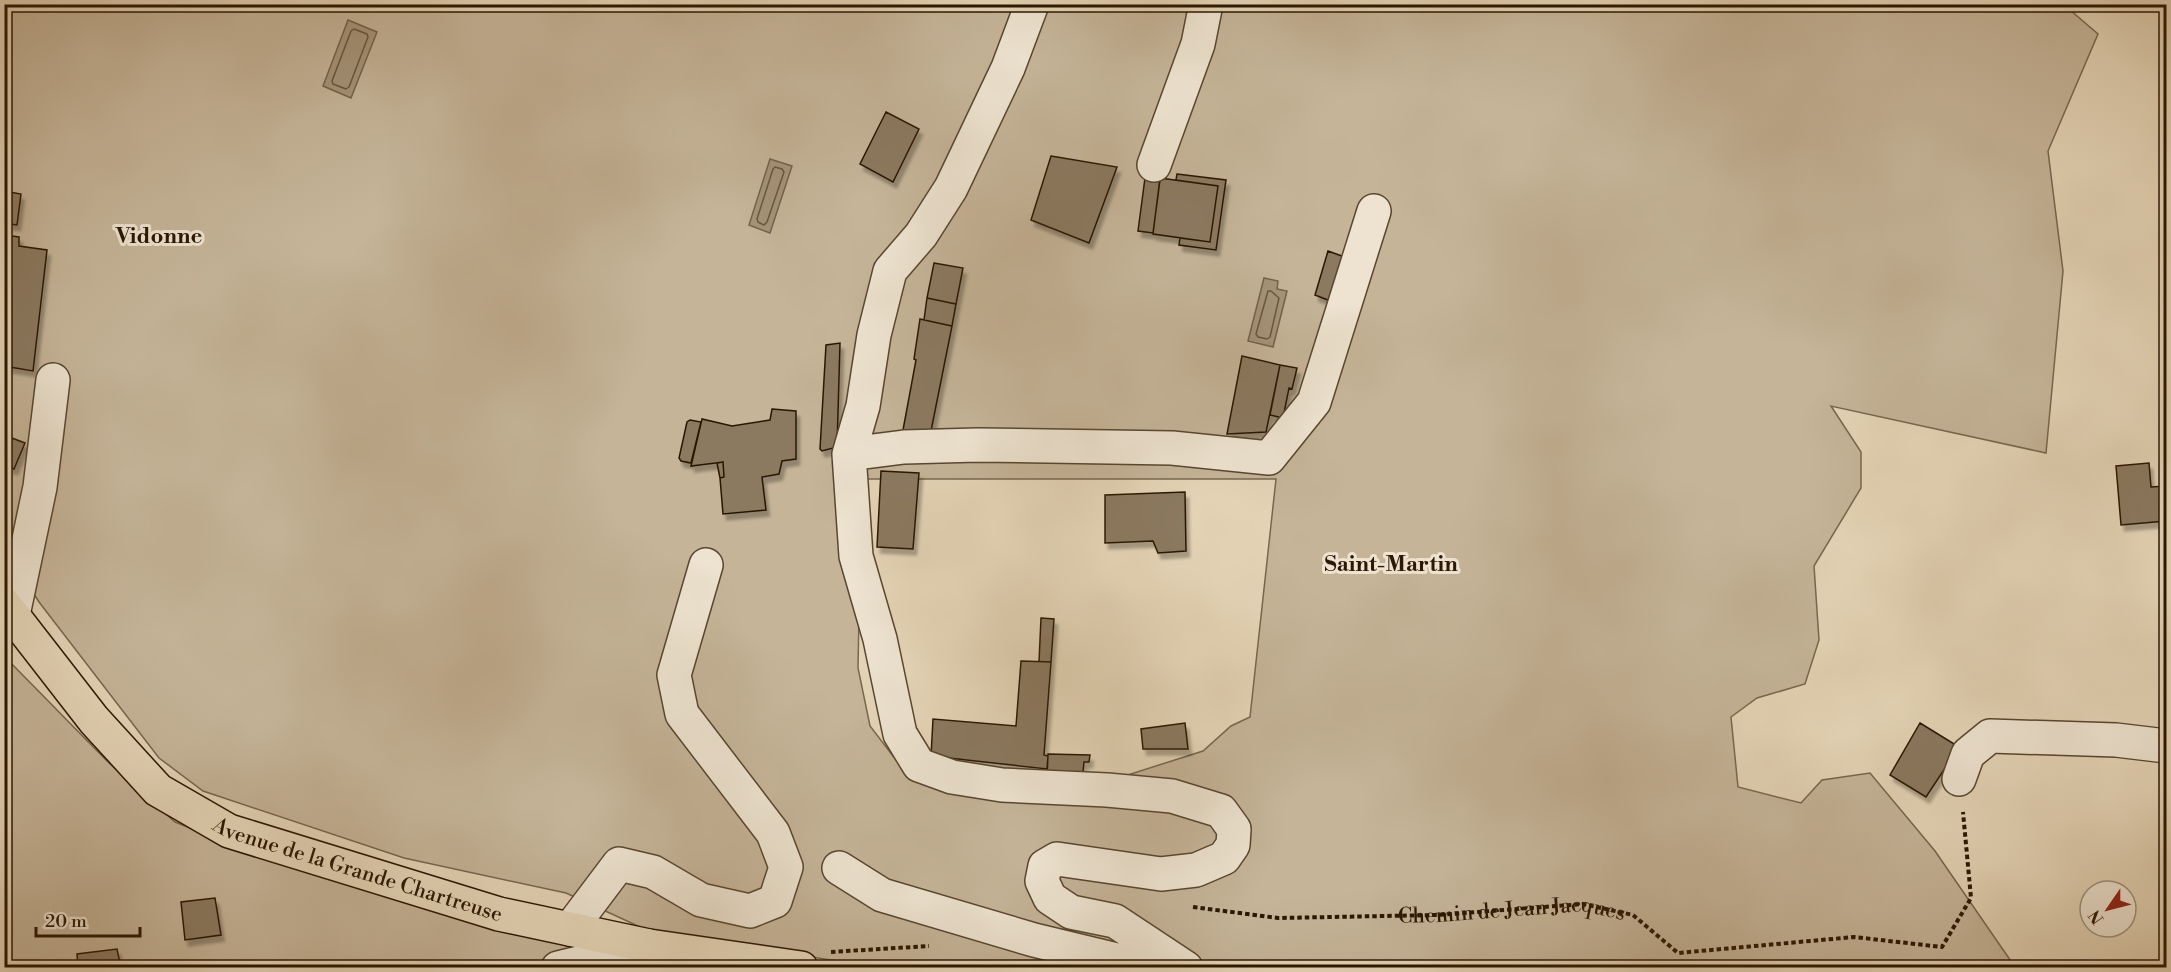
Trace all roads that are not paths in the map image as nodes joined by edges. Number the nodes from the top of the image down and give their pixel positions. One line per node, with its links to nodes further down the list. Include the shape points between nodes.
1 (1032, 4): 6 (street, via 1008,68 951,188 921,235 890,271 874,335 864,406)
2 (1206, 4): 3 (street, via 1198,44)
3 (1154, 165)
4 (1374, 211): 6 (street, via 1314,402 1269,458 1172,448 978,445 904,447)
5 (53, 380): 8 (street, via 40,487)
6 (849, 454): 17 (street, via 856,556 880,639 900,734 919,765 952,777 1002,784 1172,796 1221,811 1234,829 1233,845 1224,858 1196,870 1161,874 1057,859 1045,866 1042,881 1050,898 1071,912 1115,921)
7 (706, 565): 12 (street, via 674,675 682,714 773,833 786,867 775,901 750,912 701,900 653,872 619,864)
8 (9, 610): 12 (main road, Avenue de la Grande Chartreuse, via 94,720 158,790 219,825 499,914)
9 (2166, 746): 10 (street, via 2116,740 1990,736 1968,754)
10 (1959, 779)
11 (839, 868): 16 (street, via 882,895 1034,940)
12 (570, 929): 13 (main road, Avenue de la Grande Chartreuse)
13 (649, 946): 14 (main road, Avenue de la Grande Chartreuse); 15 (street)
14 (794, 966)
15 (558, 968)
16 (1150, 968)
17 (1186, 968)

